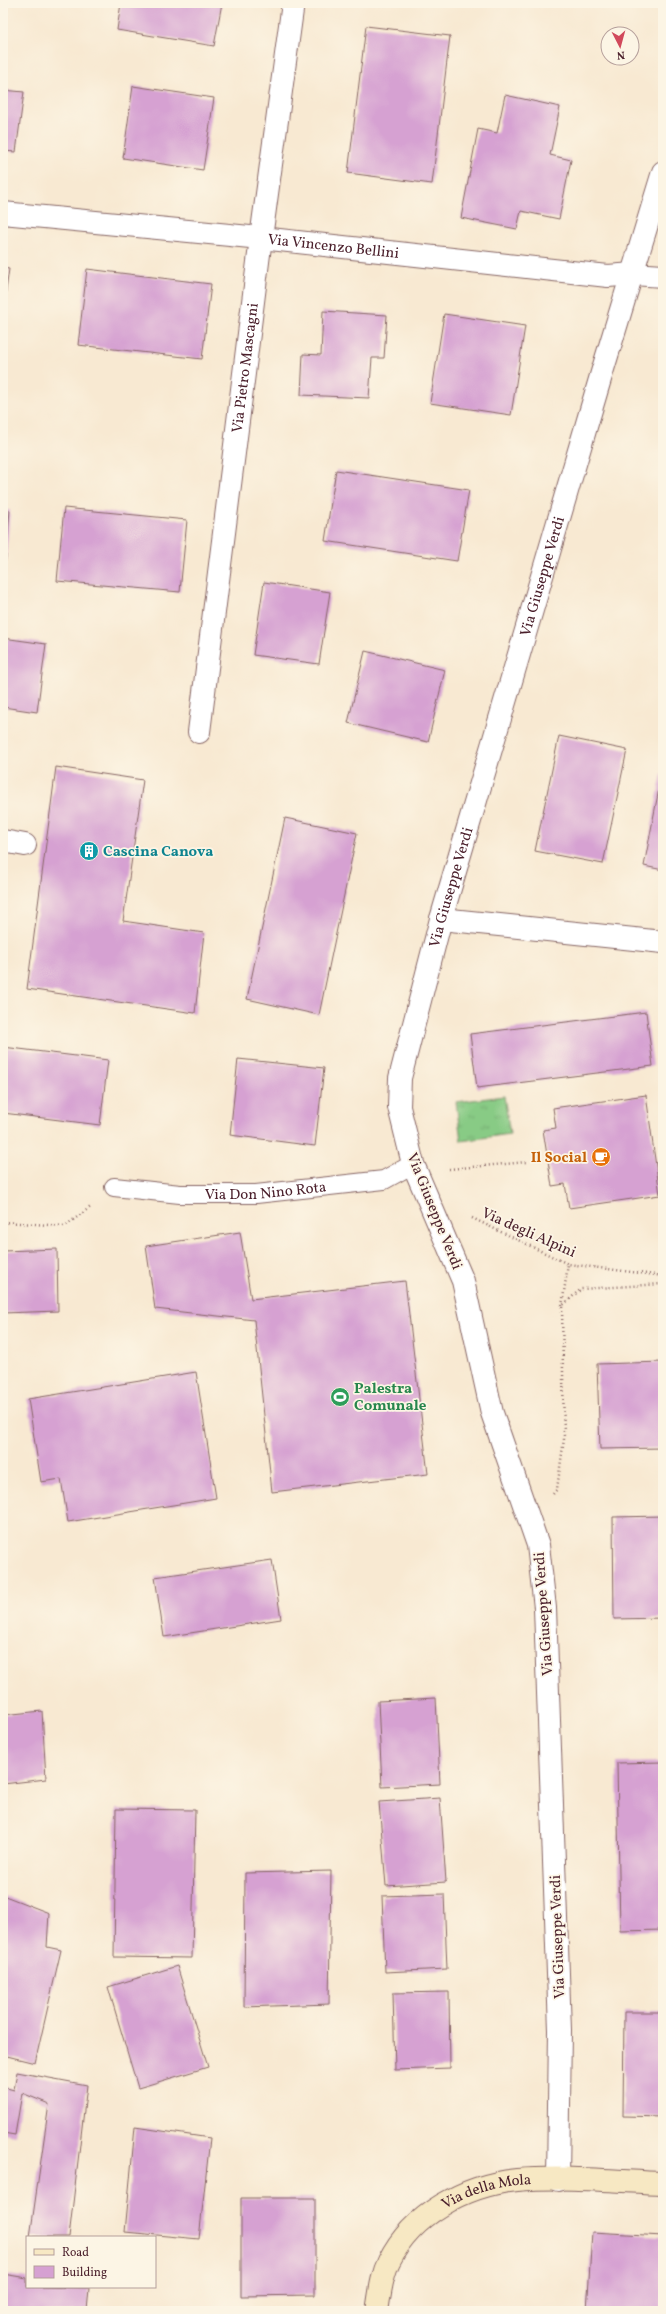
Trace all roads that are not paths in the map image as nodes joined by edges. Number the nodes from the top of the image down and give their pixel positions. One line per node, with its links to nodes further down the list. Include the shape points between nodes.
1 (293, 3): 4 (street, Via Pietro Mascagni)
2 (663, 172): 5 (street, Via Giuseppe Verdi)
3 (3, 213): 4 (street, Via Vincenzo Bellini)
4 (261, 238): 5 (street, Via Vincenzo Bellini, via 608,276); 7 (street, Via Pietro Mascagni)
5 (632, 274): 6 (street, Via Vincenzo Bellini); 10 (street, Via Giuseppe Verdi)
6 (663, 276)
7 (199, 732)
8 (3, 841): 9 (street)
9 (25, 845)
10 (441, 919): 11 (street); 12 (street, Via Giuseppe Verdi, via 400,1078 399,1107)
11 (663, 942)
12 (413, 1164): 13 (lane, Via Don Nino Rota, via 384,1180 256,1194 180,1194); 14 (street, Via Giuseppe Verdi, via 463,1281 492,1413 538,1545 545,1608 560,2030)
13 (114, 1187)
14 (558, 2180): 15 (street, Via della Mola); 16 (street, Via della Mola, via 516,2180 473,2190 437,2207 399,2243 388,2262 381,2283)
15 (663, 2183)
16 (377, 2311)

